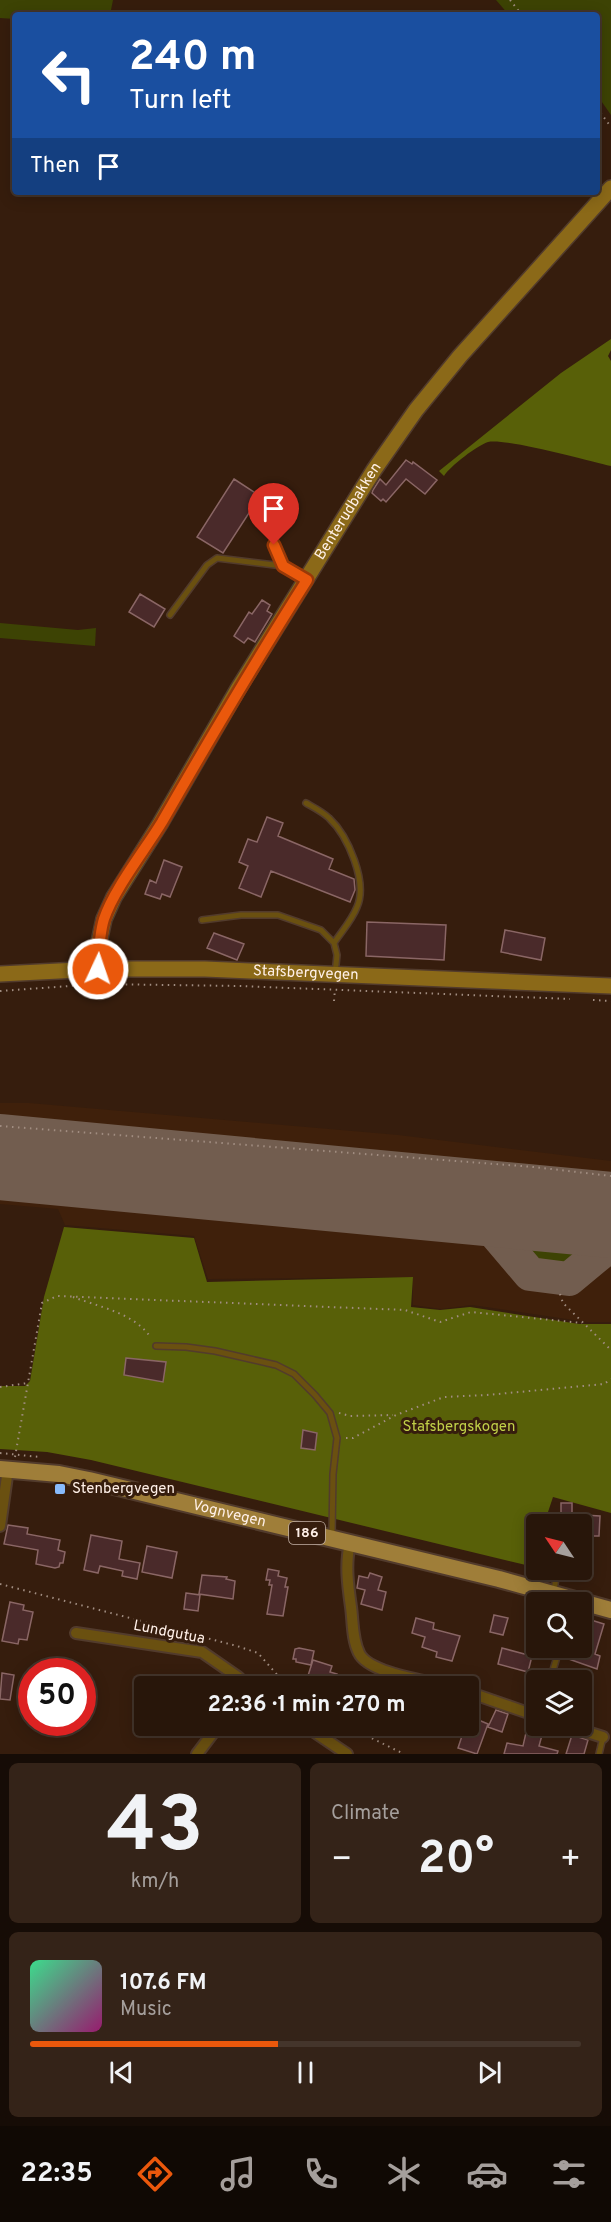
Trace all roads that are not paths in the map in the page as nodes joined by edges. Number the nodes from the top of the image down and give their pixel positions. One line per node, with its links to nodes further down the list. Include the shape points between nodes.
1 (611, 188): 4 (main road, Benterudbakken, via 416,410)
2 (273, 519): 3 (lane, via 271,533)
3 (283, 566): 4 (lane); 5 (lane, via 217,558 207,565)
4 (307, 580): 9 (main road, Benterudbakken, via 114,897 104,919)
5 (170, 615)
6 (306, 803): 8 (lane, via 329,817 340,832 362,885 358,907)
7 (202, 920): 8 (lane, via 278,915 321,930)
8 (334, 942): 11 (lane)
9 (98, 969): 10 (main road, Stafsbergvegen); 11 (main road, Stafsbergvegen)
10 (0, 974)
11 (335, 975): 12 (main road, Stafsbergvegen)
12 (611, 987)
13 (156, 1346): 16 (lane, via 215,1351 276,1365 294,1374 330,1413 338,1438)
14 (4, 1469): 15 (street); 16 (main road, Vognvegen / 186, via 89,1480)
15 (0, 1526)
16 (332, 1539): 17 (main road, Vognvegen / 186)
17 (350, 1543): 18 (main road, Vognvegen / 186); 23 (street, via 348,1584 354,1637 361,1657)
18 (549, 1592)
19 (592, 1604): 20 (main road, Vognvegen / 186)
20 (611, 1610)
21 (76, 1633): 22 (street, Lundgutua, via 202,1652)
22 (237, 1676)
23 (406, 1676)
24 (479, 1696): 25 (street)
25 (526, 1712)
26 (592, 1733): 29 (street)
27 (211, 1736): 30 (street)
28 (320, 1736): 31 (street)
29 (603, 1737): 32 (lane)
30 (197, 1754)
31 (347, 1754)
32 (599, 1754)

